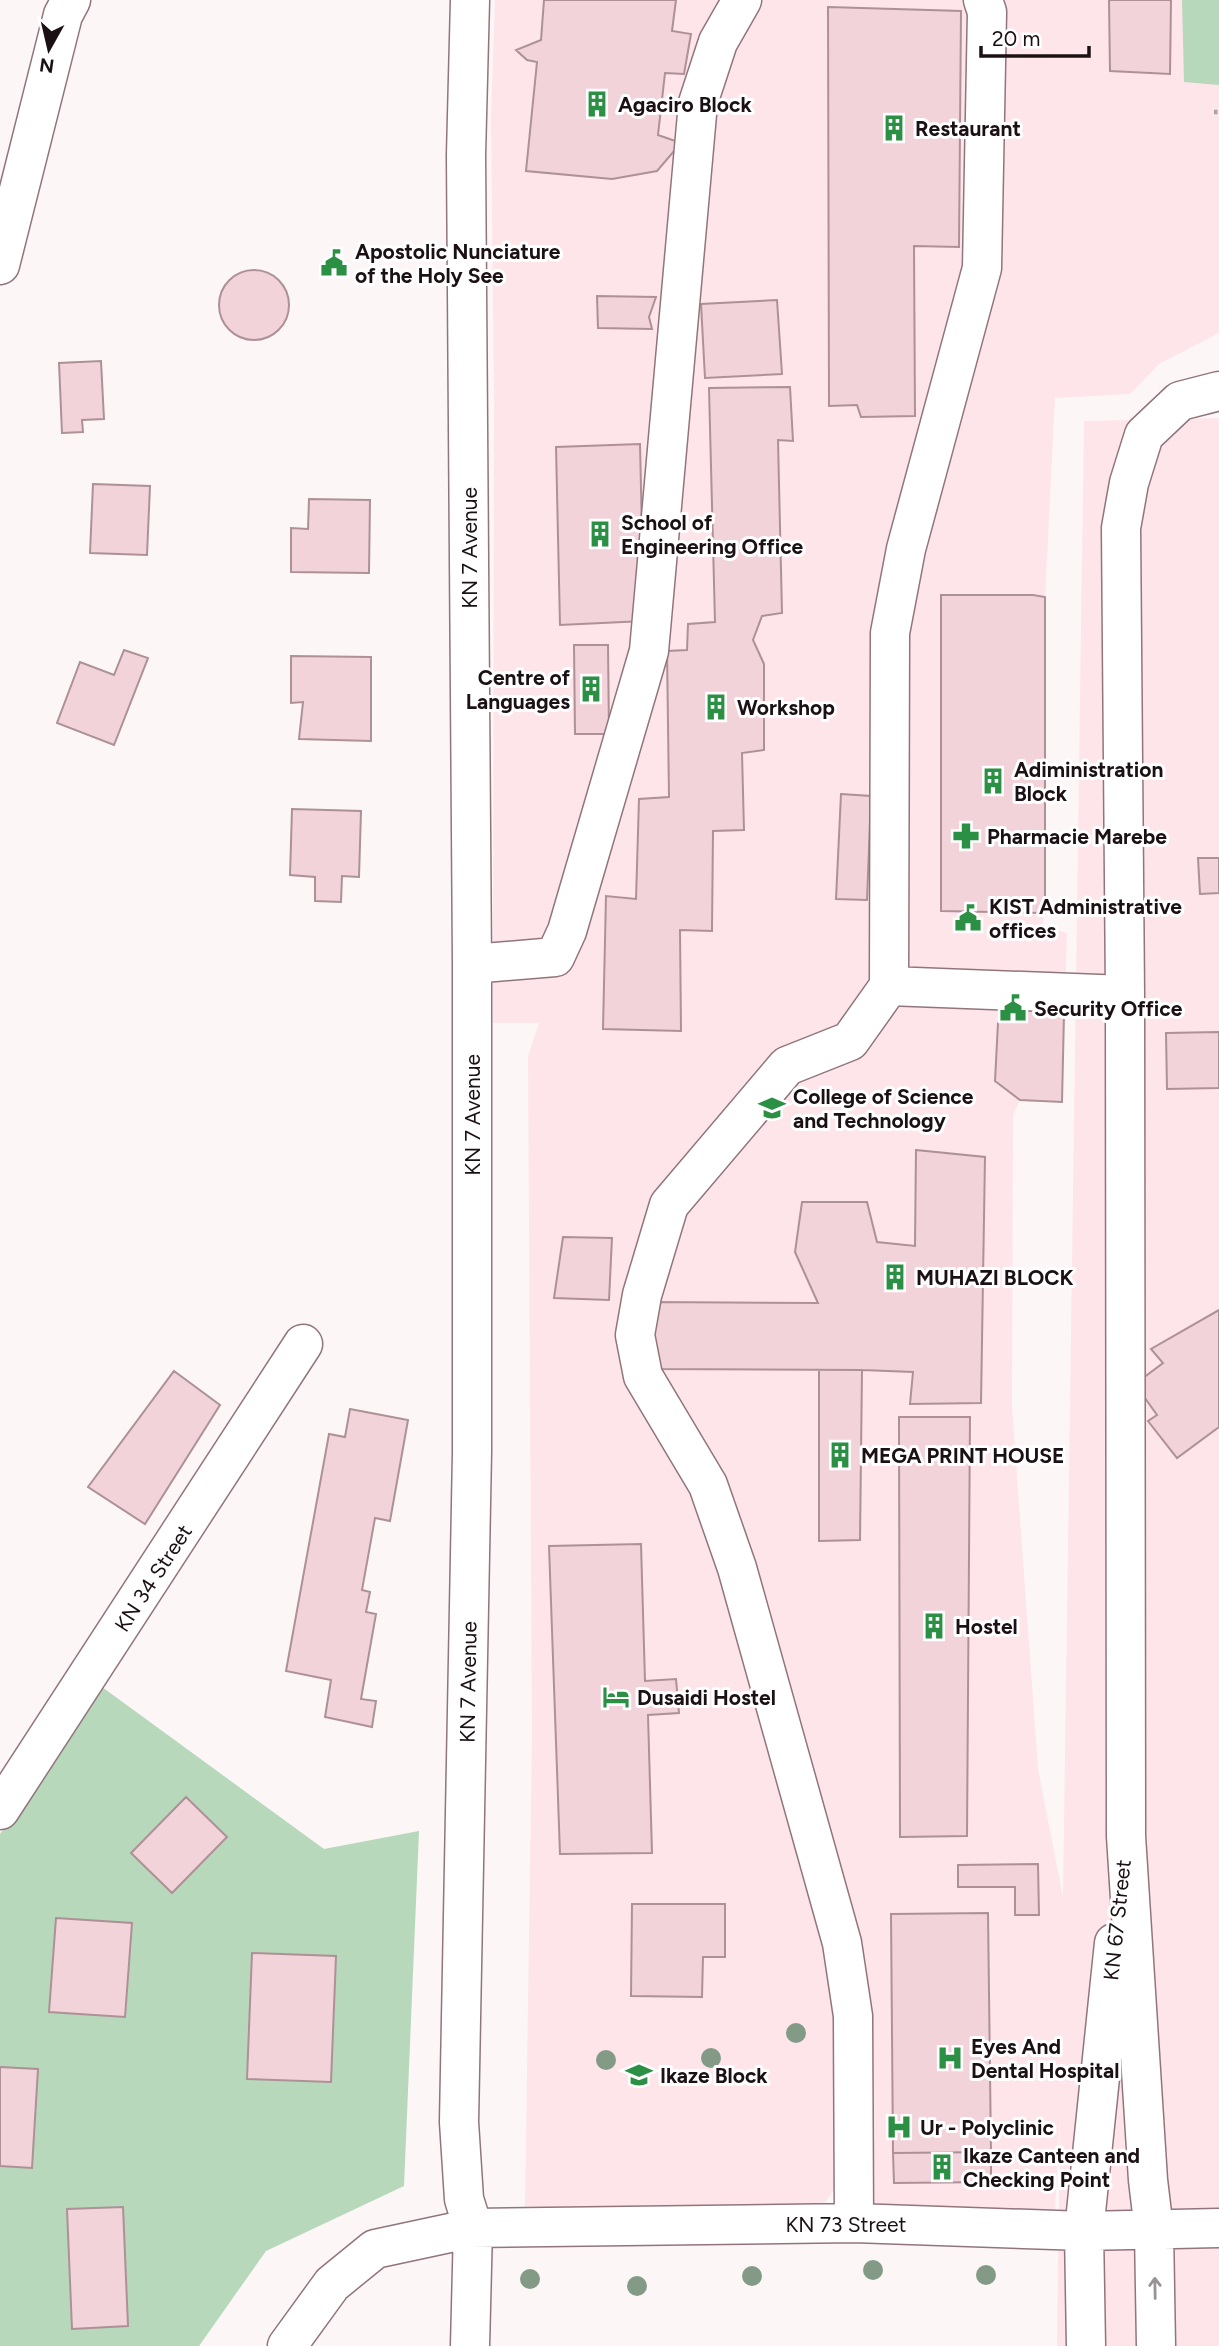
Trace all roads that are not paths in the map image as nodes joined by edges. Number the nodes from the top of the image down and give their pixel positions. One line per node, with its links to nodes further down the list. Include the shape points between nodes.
1 (71, 0): 5 (street, via 63,15)
2 (470, 0): 7 (street, KN 7 Avenue, via 466,155)
3 (742, 0): 7 (street, via 718,42 698,103 649,651 567,931 555,957)
4 (983, 0): 8 (street, via 987,12 982,268 906,549 890,633)
5 (0, 265)
6 (1219, 391): 9 (street, via 1180,401 1144,435 1121,528)
7 (472, 964): 14 (street, KN 7 Avenue, via 472,1452 460,2122 464,2199)
8 (889, 986): 9 (street); 13 (street, via 850,1041 787,1066 669,1205 635,1335 643,1376 708,1485 733,1556 842,1943 853,2016)
9 (1125, 995): 12 (street)
10 (303, 1344): 11 (street, KN 34 Street)
11 (0, 1810)
12 (1126, 1836): 16 (street, KN 67 Street); 17 (street, KN 67 Street)
13 (854, 2223): 14 (street, KN 73 Street); 17 (street, KN 73 Street)
14 (473, 2228): 18 (street, KN 73 Street, via 375,2249 332,2284); 19 (street, KN 7 Avenue)
15 (1219, 2228): 16 (street, KN 73 Street)
16 (1154, 2230): 17 (street, KN 73 Street); 21 (street, KN 67 Street, one-way to 16)
17 (1084, 2231): 20 (street, KN 67 Street)
18 (287, 2346)
19 (470, 2346)
20 (1086, 2346)
21 (1156, 2346)

